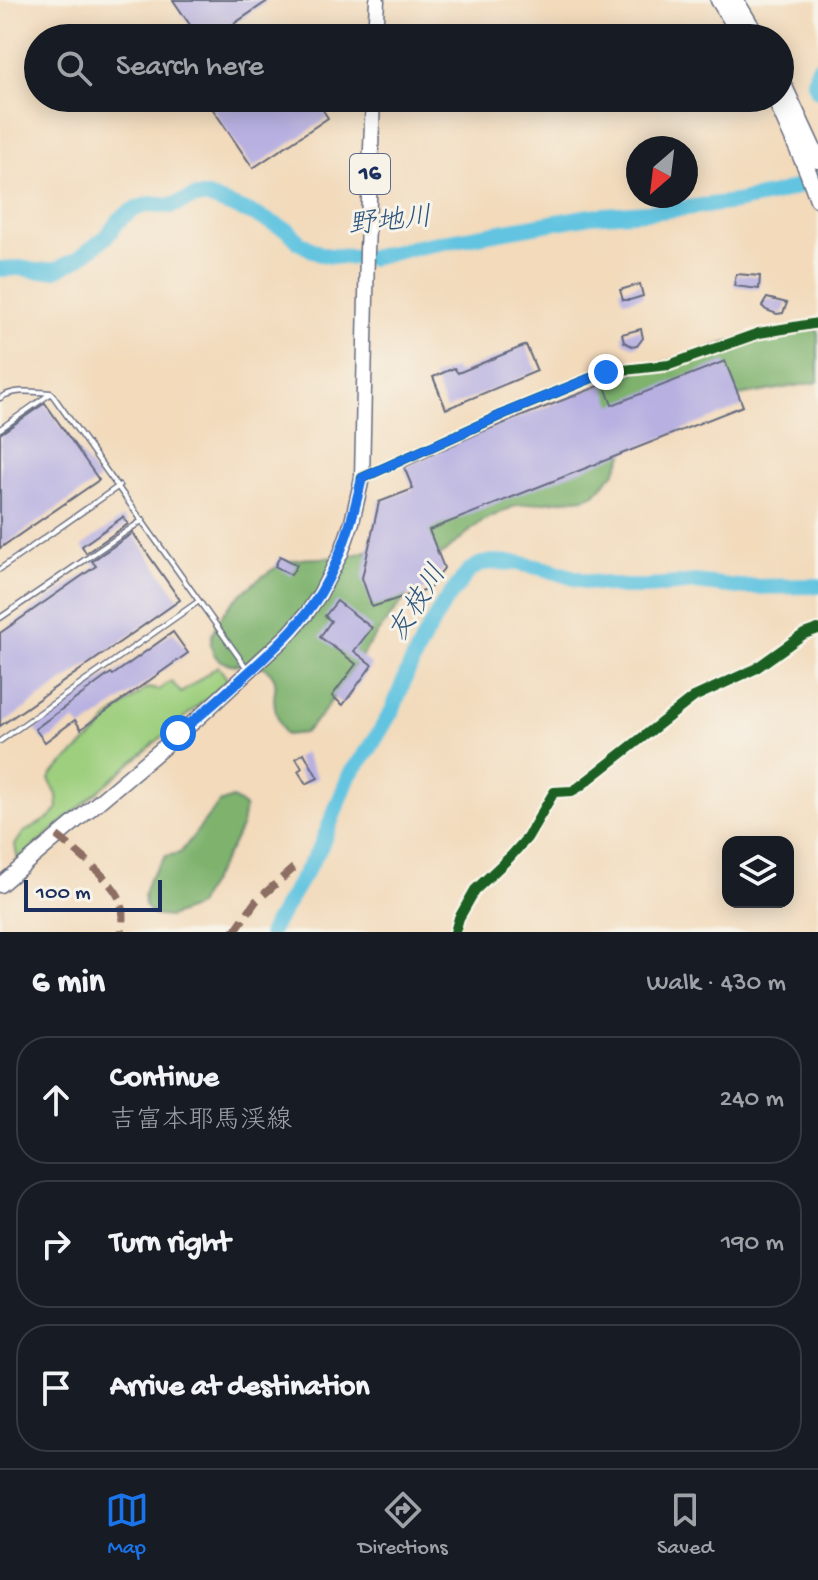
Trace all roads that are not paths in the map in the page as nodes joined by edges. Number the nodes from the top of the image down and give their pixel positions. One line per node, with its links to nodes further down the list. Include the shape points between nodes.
1 (377, 0): 4 (main road)
2 (719, 0): 5 (highway)
3 (735, 0): 6 (highway)
4 (376, 24)
5 (734, 24)
6 (750, 24)
7 (794, 108): 10 (highway)
8 (372, 112): 16 (main road, 16)
9 (781, 112): 11 (highway)
10 (818, 160)
11 (818, 199)
12 (818, 323): 16 (street, via 759,333 669,365 606,372)
13 (51, 393): 14 (lane, via 20,391); 15 (lane); 17 (lane)
14 (0, 398)
15 (0, 429)
16 (362, 478): 23 (main road, 16, via 341,553 320,594 289,634)
17 (119, 486): 18 (lane); 19 (lane)
18 (143, 520): 20 (lane); 21 (lane)
19 (0, 569)
20 (199, 601): 23 (lane); 24 (lane)
21 (0, 618)
22 (818, 629): 26 (street, via 755,669 694,697 579,787 554,792 527,838 475,890)
23 (249, 672): 25 (main road, 16)
24 (0, 741)
25 (0, 885)
26 (455, 932)

